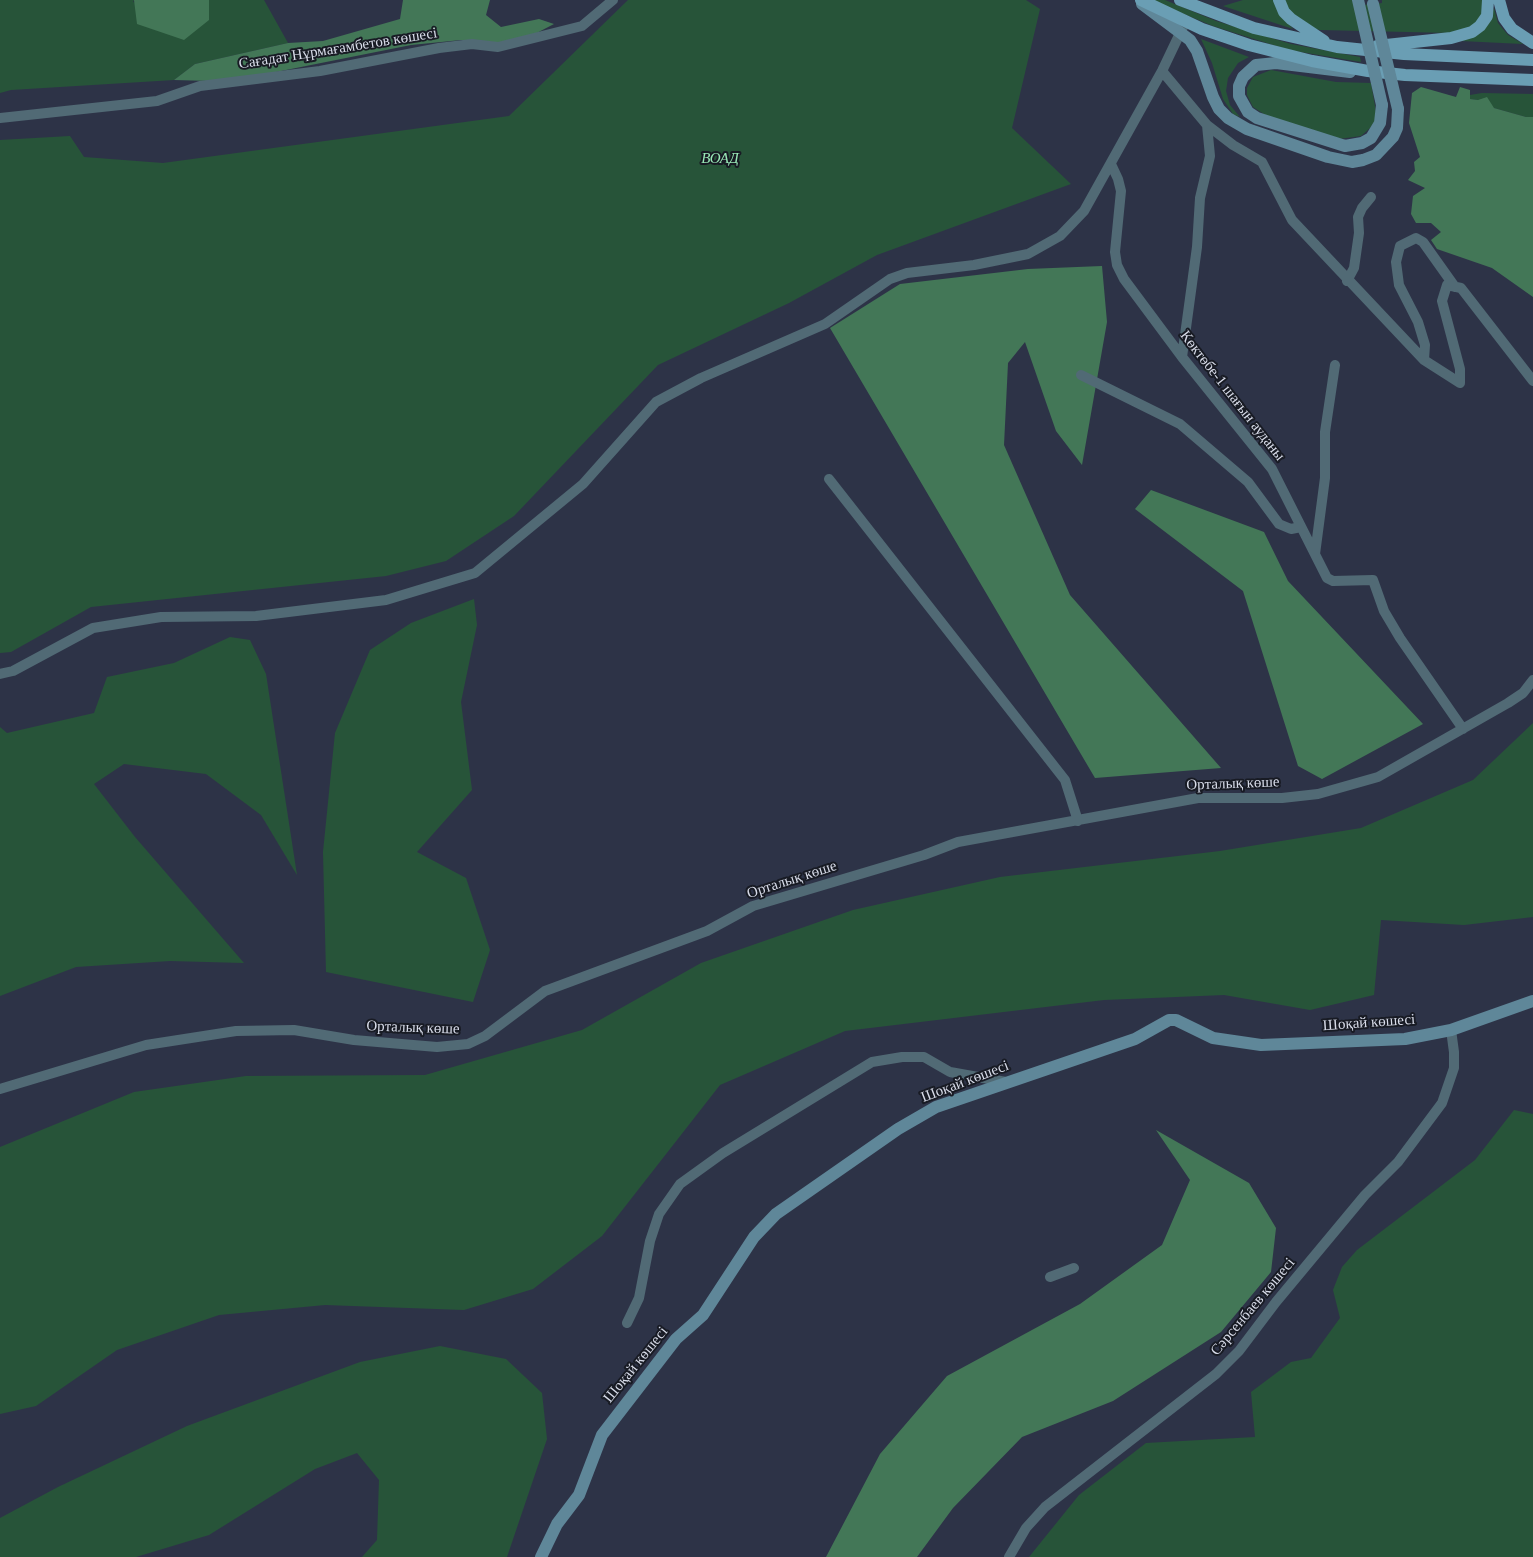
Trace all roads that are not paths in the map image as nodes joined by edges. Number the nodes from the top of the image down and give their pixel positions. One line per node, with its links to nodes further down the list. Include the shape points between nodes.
1 (613, 0): 17 (street, Сағадат Нұрмағамбетов көшесі, via 582,26 498,47 472,44 439,48 320,71 200,86 157,101)
2 (1136, 0): 9 (street)
3 (1141, 0): 9 (main road)
4 (1180, 0): 11 (main road, via 1254,28)
5 (1279, 0): 11 (main road, via 1284,12 1300,27)
6 (1358, 0): 15 (street, bridge, via 1382,105 1380,123 1370,138 1345,146 1257,118 1248,112 1239,96 1242,77 1256,65 1266,63 1326,71)
7 (1373, 1): 9 (street, bridge, via 1398,109 1397,128 1376,155 1352,162 1247,129 1228,118 1213,97 1197,51)
8 (1492, 2): 10 (main road, via 1512,29); 12 (main road, via 1480,26 1462,36)
9 (1183, 26): 14 (street); 15 (main road, via 1312,61)
10 (1533, 43)
11 (1337, 47): 12 (main road)
12 (1351, 49): 13 (main road)
13 (1533, 60)
14 (1162, 71): 18 (street); 19 (street)
15 (1368, 71): 16 (main road)
16 (1533, 80)
17 (0, 118)
18 (1208, 125): 21 (street, via 1262,162 1292,220); 23 (street, via 1210,156 1200,198 1197,247)
19 (1111, 164): 23 (street, Көктөбе-1 шағын ауданы, via 1121,191 1115,252 1117,265); 31 (street, via 1084,211 1060,236 1028,254 907,272 890,279 825,324 702,378 656,402 583,484 475,573 386,600 256,616 160,617 93,628 13,671)
20 (1371, 197): 21 (street, via 1358,217 1360,233 1354,268)
21 (1347, 281): 24 (street)
22 (1456, 287): 24 (street, via 1447,286 1442,301 1460,369 1460,383); 24 (street, via 1423,242 1416,238 1400,246 1396,262 1400,285 1418,322 1425,345); 27 (street, via 1461,288)
23 (1182, 357): 29 (street, Көктөбе-1 шағын ауданы, via 1272,469)
24 (1424, 360)
25 (1335, 364): 30 (street, via 1325,432 1325,478)
26 (1081, 375): 29 (street, via 1180,424 1248,482 1279,524 1291,529)
27 (1533, 381)
28 (829, 479): 34 (street, via 1065,780)
29 (1301, 527): 30 (street, Көктөбе-1 шағын ауданы)
30 (1315, 554): 33 (street, Көктөбе-1 шағын ауданы, via 1327,578 1333,582 1374,580 1384,611 1400,638)
31 (0, 674)
32 (1533, 680): 33 (street, Орталық көше, via 1523,693)
33 (1463, 729): 34 (street, Орталық көше, via 1378,777 1318,794 1282,798 1198,798)
34 (1078, 821): 38 (street, Орталық көше, via 958,842 753,906 707,931 545,991 485,1036 468,1044 437,1046 354,1040 294,1030 236,1031 146,1044)
35 (1533, 1001): 36 (street, Шоқай көшесі)
36 (1451, 1030): 37 (street, Шоқай көшесі, via 1405,1038 1262,1045 1213,1038 1176,1020 1169,1020 1135,1039); 43 (street, Сәрсенбаев көшесі, via 1454,1068 1442,1104 1398,1162 1365,1195 1239,1351 1216,1374 1045,1506 1026,1528)
37 (1006, 1082): 41 (street, via 950,1072 924,1057 872,1062 716,1158 680,1184 659,1214 650,1241 639,1298); 42 (street, Шоқай көшесі, via 936,1107 898,1129 784,1208 765,1225 703,1315 676,1339 602,1435 579,1495 557,1524)
38 (0, 1089)
39 (1074, 1268): 40 (street)
40 (1050, 1277)
41 (627, 1323)
42 (541, 1557)
43 (1009, 1557)

